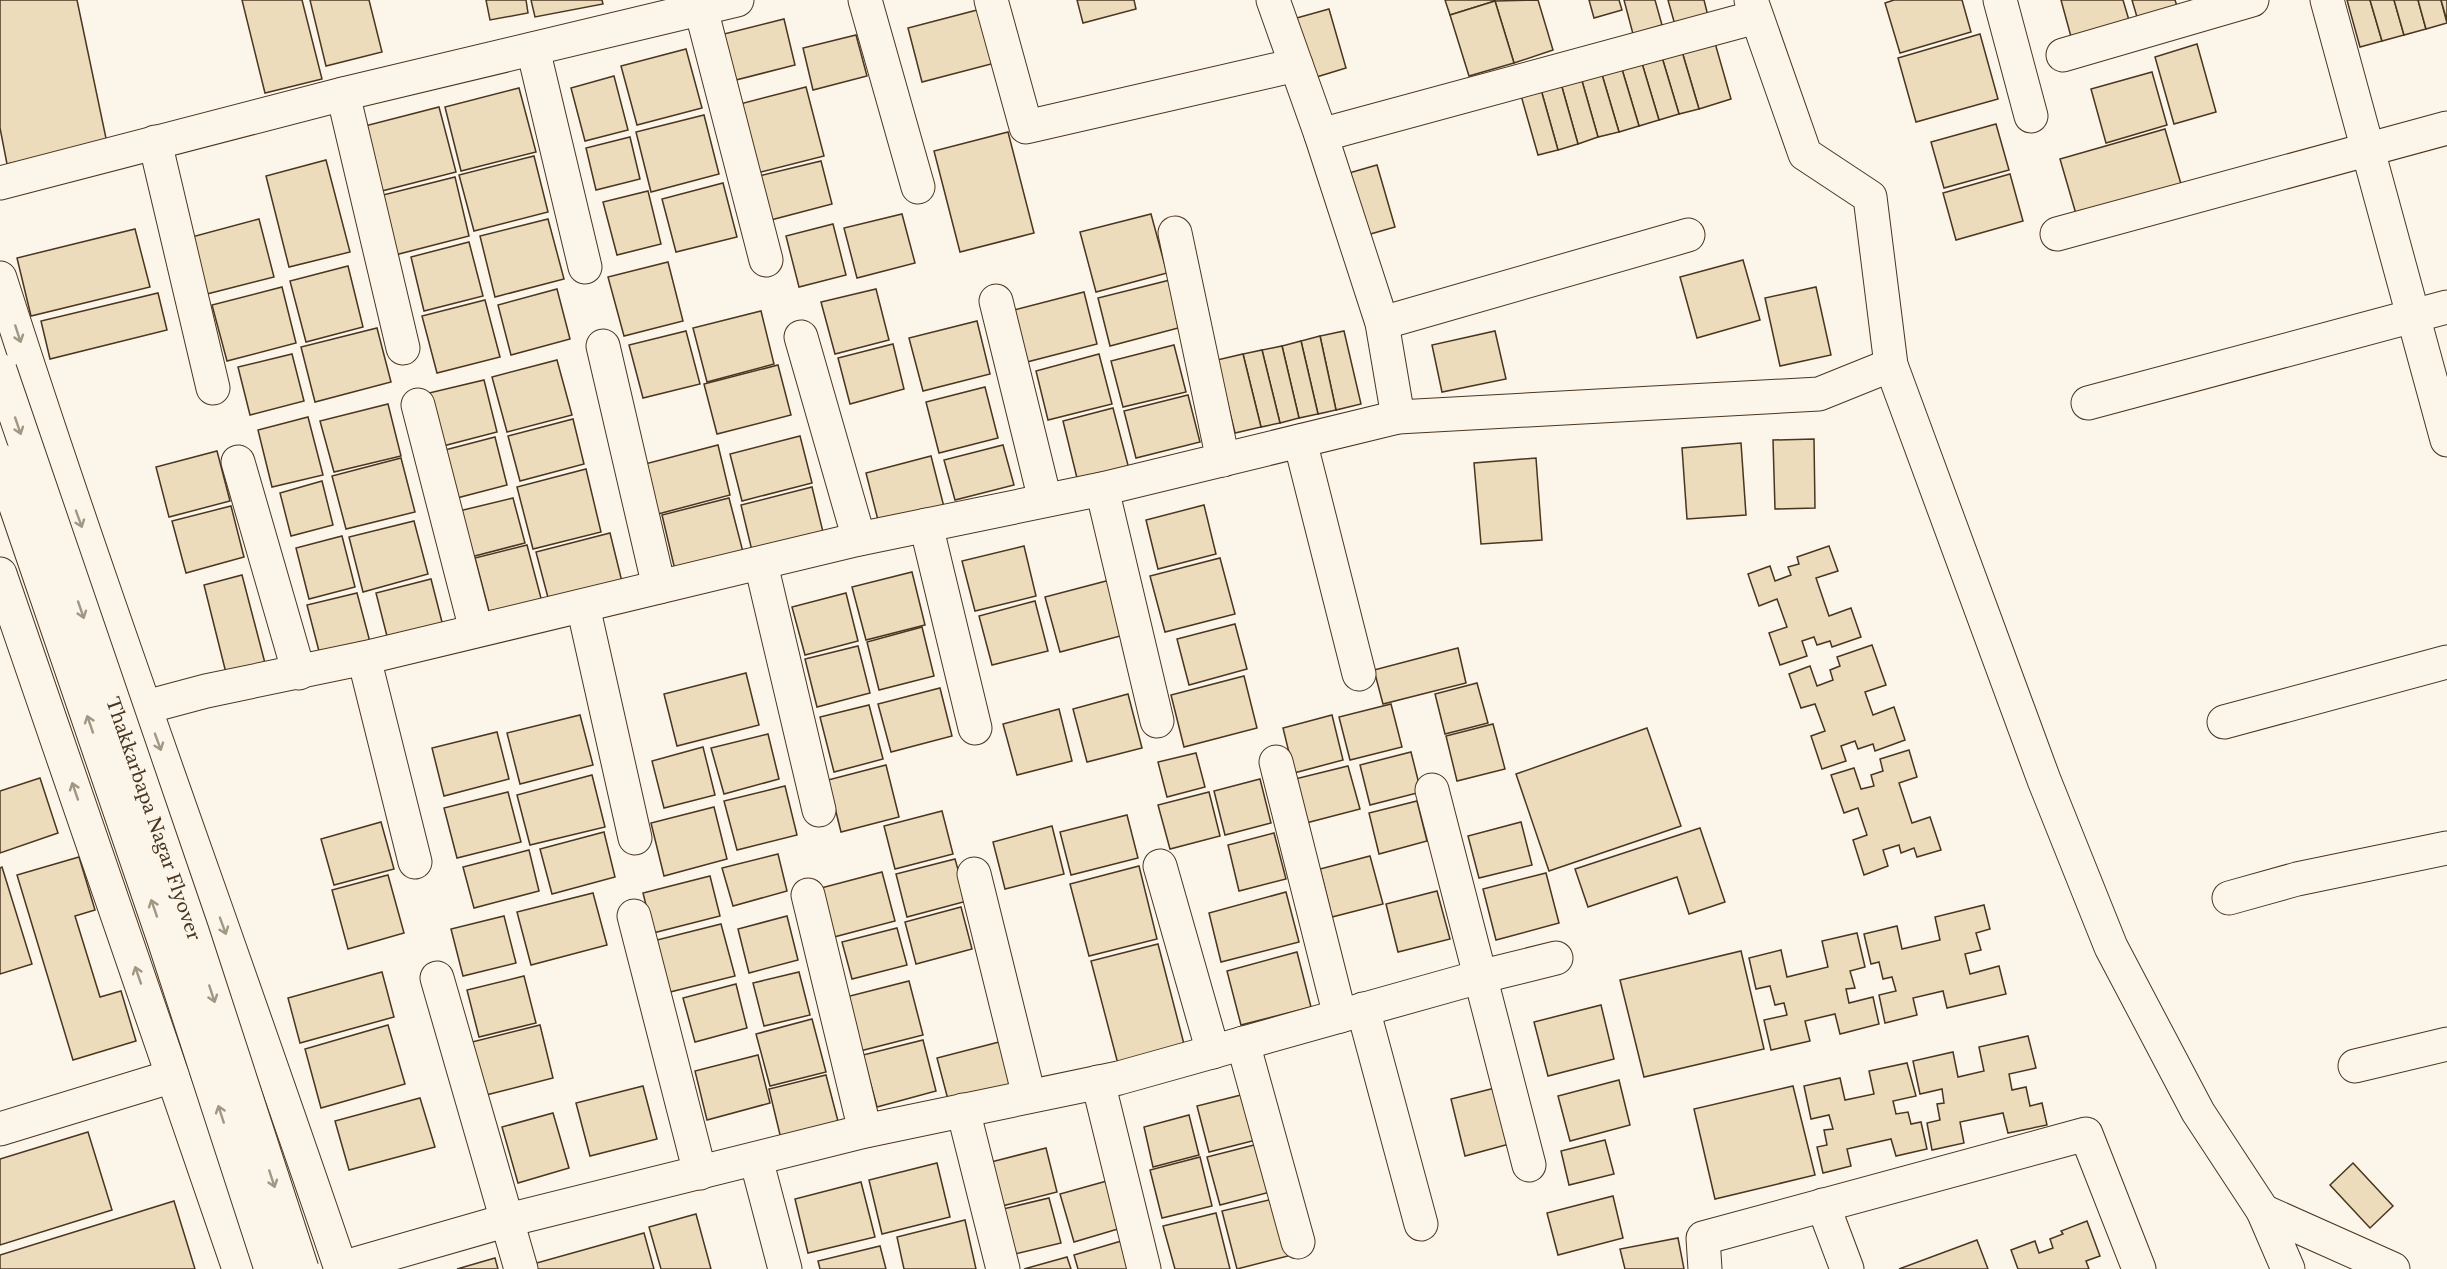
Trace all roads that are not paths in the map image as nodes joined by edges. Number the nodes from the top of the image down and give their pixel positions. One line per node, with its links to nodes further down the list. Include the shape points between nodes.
1 (737, 0): 9 (street)
2 (865, 0): 20 (street)
3 (991, 0): 12 (street, via 1026,127)
4 (1273, 0): 12 (street)
5 (2000, 0): 14 (street)
6 (2252, 0): 11 (street)
7 (2327, 0): 18 (street)
8 (1754, 8): 16 (street); 34 (street, via 1805,154 1870,197)
9 (701, 9): 10 (street); 24 (street)
10 (533, 49): 13 (street); 25 (street)
11 (2063, 55)
12 (1296, 64): 16 (street)
13 (343, 94): 17 (street); 33 (street)
14 (2031, 116)
15 (2447, 128): 18 (street)
16 (1321, 135): 30 (street)
17 (154, 142): 19 (street); 36 (street)
18 (2368, 148): 22 (street); 29 (street)
19 (0, 183)
20 (918, 187)
21 (1175, 233): 43 (street)
22 (2056, 234)
23 (1688, 235): 30 (street)
24 (766, 260)
25 (585, 267)
26 (0, 278): 45 (street, one-way to 45)
27 (996, 301): 48 (street)
28 (2447, 307): 29 (street)
29 (2413, 316): 37 (street); 40 (street)
30 (1382, 323): 39 (street)
31 (801, 337): 50 (street)
32 (603, 346): 53 (street)
33 (403, 348)
34 (1891, 365): 39 (street, via 1819,394); 92 (street, via 2044,780 2111,947 2199,1112)
35 (0, 370): 98 (street, Thakkarbapa Nagar Flyover, one-way to 98, bridge, via 192,931)
36 (213, 388)
37 (2088, 403)
38 (418, 405): 55 (street)
39 (1398, 417): 41 (street)
40 (2447, 440)
41 (1300, 441): 43 (street); 59 (street)
42 (0, 460): 97 (street, Thakkarbapa Nagar Flyover, one-way to 42, bridge, via 165,940)
43 (1223, 460): 47 (street)
44 (238, 462): 58 (street)
45 (60, 465): 46 (street); 60 (street, one-way to 60)
46 (0, 485)
47 (1102, 489): 48 (street); 61 (street)
48 (1045, 501): 49 (street)
49 (926, 525): 50 (street); 63 (street)
50 (858, 538): 51 (street)
51 (761, 564): 53 (street); 66 (street)
52 (0, 573): 82 (street, one-way to 52)
53 (659, 587): 54 (street)
54 (583, 606): 55 (street); 67 (street)
55 (476, 630): 56 (street)
56 (364, 658): 58 (street); 69 (street)
57 (2447, 662): 62 (street)
58 (299, 673): 60 (street)
59 (1359, 674)
60 (146, 707): 99 (street, one-way to 99)
61 (1156, 721)
62 (2223, 722)
63 (975, 728)
64 (1276, 762): 78 (street)
65 (1432, 790): 76 (street)
66 (819, 810)
67 (634, 838)
68 (2447, 848): 73 (street, via 2297,879)
69 (416, 862)
70 (1160, 866): 80 (street)
71 (974, 874): 84 (street)
72 (808, 895): 87 (street)
73 (2229, 898)
74 (634, 916): 90 (street)
75 (1556, 958): 76 (street)
76 (1479, 977): 78 (street); 89 (street)
77 (437, 978): 93 (street)
78 (1351, 1012): 80 (street); 94 (street)
79 (2447, 1044): 81 (street)
80 (1228, 1047): 83 (street); 95 (street)
81 (2355, 1066)
82 (173, 1076): 86 (street); 96 (street)
83 (1098, 1082): 84 (street); 103 (street)
84 (1029, 1096): 85 (street)
85 (963, 1110): 87 (street); 102 (street)
86 (0, 1129)
87 (866, 1131): 88 (street)
88 (756, 1159): 90 (street); 101 (street)
89 (1529, 1165)
90 (700, 1173): 93 (street)
91 (1823, 1205): 104 (street, via 1703,1238); 105 (street); 106 (street, via 2086,1134)
92 (2263, 1211): 107 (street); 108 (street)
93 (508, 1220): 99 (street); 100 (street)
94 (1421, 1224)
95 (1298, 1242)
96 (239, 1269)
97 (272, 1269)
98 (302, 1269)
99 (341, 1269)
100 (521, 1269)
101 (785, 1269)
102 (1003, 1269)
103 (1144, 1269)
104 (1705, 1269)
105 (1847, 1269)
106 (2139, 1269)
107 (2288, 1269)
108 (2393, 1269)

